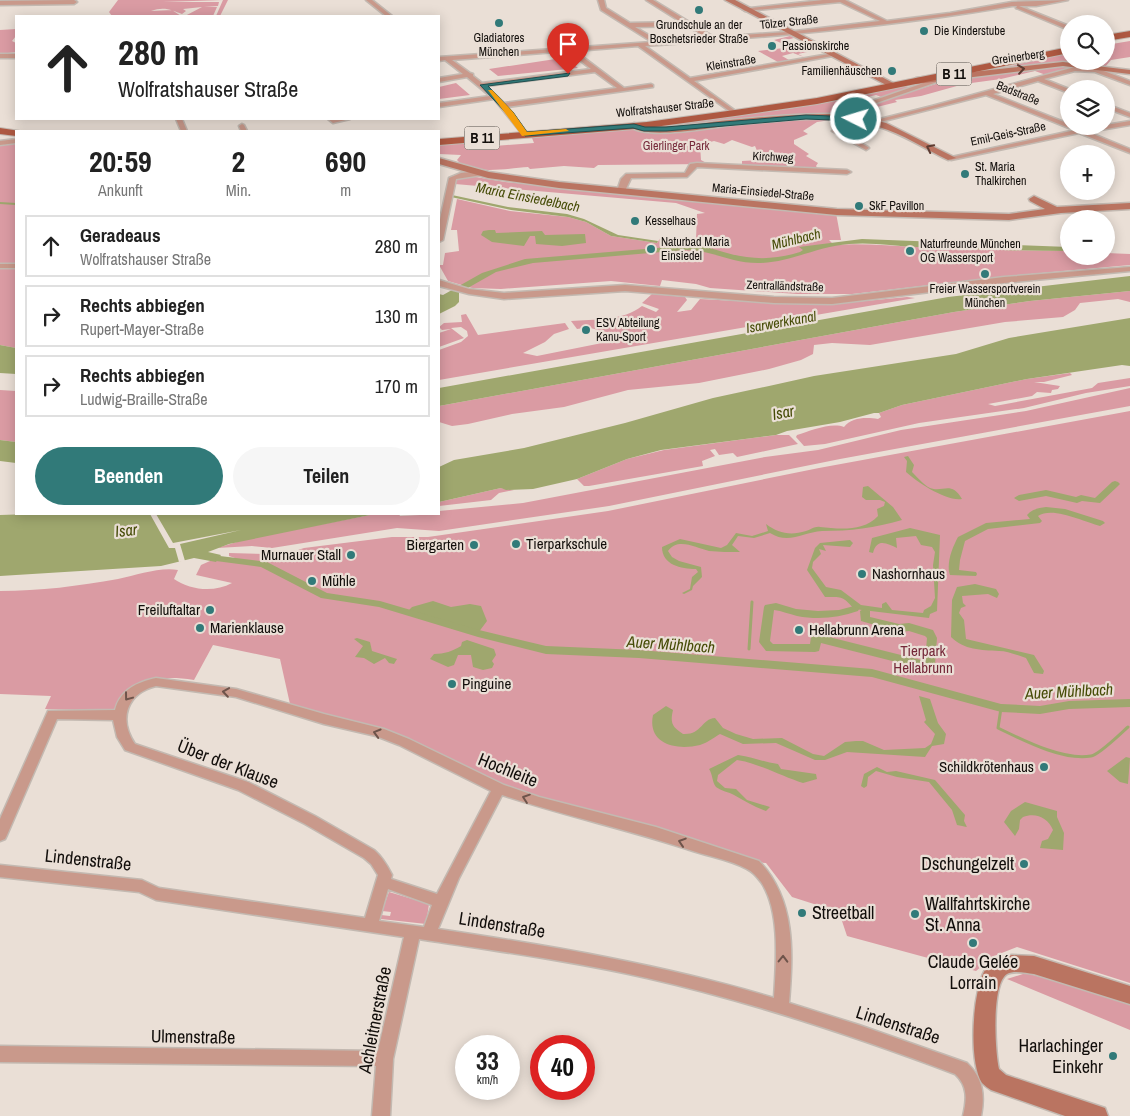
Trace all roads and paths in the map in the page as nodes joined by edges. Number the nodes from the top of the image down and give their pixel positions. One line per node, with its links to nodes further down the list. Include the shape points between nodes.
1 (369, 0): 14 (street)
2 (601, 0): 18 (street, via 603,9)
3 (649, 0): 16 (street)
4 (728, 0): 13 (street)
5 (841, 0): 13 (street); 15 (street)
6 (1002, 0): 10 (street)
7 (1065, 0): 11 (street)
8 (74, 2): 9 (street)
9 (0, 3)
10 (1012, 4): 11 (street); 12 (street); 15 (street, Tölzer Straße)
11 (1036, 4): 12 (street)
12 (1020, 8): 17 (street)
13 (745, 9): 19 (street)
14 (388, 15)
15 (886, 22): 19 (street, Tölzer Straße)
16 (689, 24): 18 (street); 23 (street)
17 (1060, 24)
18 (629, 25): 25 (street)
19 (792, 33): 23 (street, Tölzer Straße); 30 (street)
20 (1130, 34): 21 (main road)
21 (1115, 38)
22 (1130, 38): 24 (main road)
23 (714, 40): 25 (street, Tölzer Straße)
24 (1115, 40)
25 (659, 44): 26 (street, Tölzer Straße)
26 (640, 46): 27 (street, Tölzer Straße); 41 (street)
27 (571, 51): 34 (street, Tölzer Straße); 35 (street)
28 (1060, 51): 43 (main road, B 11)
29 (440, 53): 34 (street)
30 (835, 55): 41 (street, Kleinstraße); 46 (street)
31 (0, 56): 32 (street)
32 (15, 56)
33 (440, 59): 34 (street, Tölzer Straße)
34 (447, 59): 38 (street)
35 (596, 70): 45 (street); 49 (street)
36 (1126, 71): 37 (street); 42 (street, Greinerberg, one-way to 36, via 1063,64)
37 (1106, 73): 39 (street, via 1085,68); 44 (street)
38 (470, 75): 40 (street); 45 (street)
39 (1038, 79): 48 (street); 50 (street)
40 (440, 80)
41 (689, 80): 55 (street)
42 (938, 80): 43 (street, Greinerberg); 57 (street, via 852,110)
43 (908, 82): 46 (main road, B 11)
44 (1130, 83)
45 (483, 85): 51 (street)
46 (893, 85): 55 (main road, Wolfratshauser Straße / B 11)
47 (651, 86): 49 (street)
48 (1060, 88)
49 (624, 90): 53 (street)
50 (986, 93): 58 (street); 59 (street, Badstraße)
51 (496, 97): 52 (street); 53 (street)
52 (440, 105)
53 (504, 105): 65 (street)
54 (1115, 110): 56 (street)
55 (735, 113): 62 (main road, Wolfratshauser Straße / B 11)
56 (1130, 116)
57 (856, 119): 58 (street); 62 (street, via 806,117 666,129)
58 (874, 122): 71 (street, via 836,131); 73 (street, one-way to 58)
59 (1060, 122)
60 (1130, 123): 61 (street, Emil-Geis-Straße)
61 (1115, 125)
62 (634, 126): 65 (main road, Wolfratshauser Straße / B 11)
63 (0, 131): 64 (main road)
64 (15, 133)
65 (525, 134): 69 (main road, Wolfratshauser Straße / B 11)
66 (1061, 135): 73 (street, Emil-Geis-Straße)
67 (1090, 135): 72 (street, Badstraße)
68 (15, 142): 70 (street)
69 (440, 142)
70 (0, 143)
71 (866, 148)
72 (1130, 151)
73 (951, 158)
74 (440, 161): 75 (street, Maria-Einsiedel-Straße)
75 (454, 165): 76 (street, Maria-Einsiedel-Straße); 78 (street)
76 (475, 171): 78 (street); 79 (street, Maria-Einsiedel-Straße, via 550,184)
77 (847, 172): 79 (street, Kirchweg, via 697,165 687,175 628,176)
78 (456, 176): 83 (street, via 452,180)
79 (621, 191): 82 (street, Maria-Einsiedel-Straße, via 837,212 992,217)
80 (1034, 199): 82 (street)
81 (1130, 206): 82 (street, Maria-Einsiedel-Straße)
82 (1054, 210)
83 (440, 235)
84 (0, 266): 85 (street)
85 (15, 266)
86 (1130, 269): 87 (street, Zentralländstraße, via 1004,280 832,301 774,300 625,288 504,296)
87 (440, 283)
88 (118, 715): 89 (street, Hochleite, one-way to 88, via 387,736 236,693 149,683 130,693); 90 (street, via 53,714); 92 (street, Über der Klause, via 123,739 130,747 243,786 310,820 369,854 383,869)
89 (499, 789): 93 (street, Achleitnerstraße); 97 (street, Hochleite, one-way to 89, via 783,939 777,899 773,887 758,868 656,833)
90 (0, 835)
91 (0, 871): 94 (street, Lindenstraße, via 142,886 156,894)
92 (384, 882): 93 (street); 94 (street)
93 (440, 901): 95 (street, Achleitnerstraße)
94 (372, 924): 95 (street, Lindenstraße)
95 (421, 933): 97 (street, Lindenstraße, via 596,960); 99 (street, Achleitnerstraße)
96 (1130, 995): 100 (street, via 1034,965 1017,962 995,971 986,993 987,1066 990,1076 999,1083)
97 (781, 1008): 102 (street, Lindenstraße, via 961,1068 969,1074 976,1090)
98 (0, 1054): 99 (street, Ulmenstraße)
99 (385, 1059): 101 (street, Achleitnerstraße)
100 (1073, 1112): 103 (street)
101 (381, 1116)
102 (972, 1116)
103 (1097, 1116)

